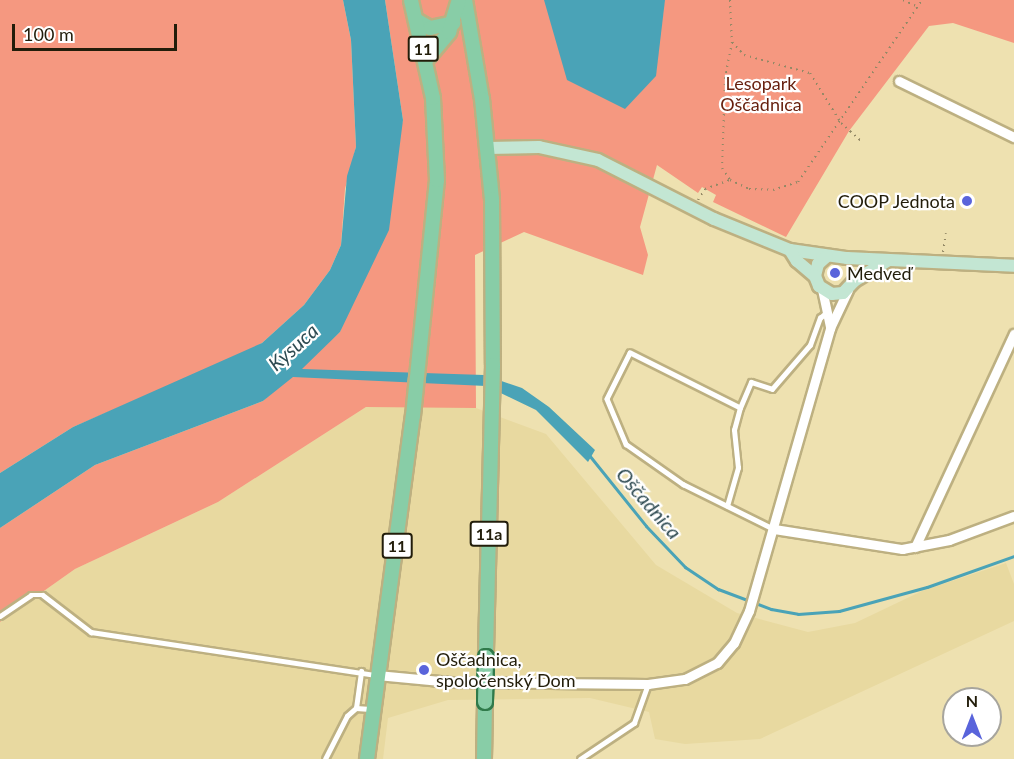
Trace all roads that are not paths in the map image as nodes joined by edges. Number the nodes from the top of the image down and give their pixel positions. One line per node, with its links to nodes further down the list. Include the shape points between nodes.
1 (411, 0): 4 (main road, 11)
2 (459, 0): 5 (main road)
3 (465, 0): 9 (main road, 11a)
4 (416, 20): 5 (main road, via 430,28); 6 (main road, 11)
5 (453, 23): 6 (main road)
6 (425, 61): 28 (main road, 11, via 434,109 437,180 422,343)
7 (899, 81): 8 (street)
8 (1014, 137)
9 (488, 148): 10 (street, via 539,147 598,160 714,219); 34 (main road, 11a, bridge, via 493,365)
10 (790, 250): 11 (street); 15 (street, via 796,261)
11 (826, 256): 12 (street); 15 (street, via 818,264)
12 (847, 258): 13 (street); 16 (street, via 854,268)
13 (888, 260): 14 (street); 16 (street)
14 (1014, 266)
15 (815, 276): 17 (street)
16 (851, 285): 17 (street, via 832,294); 19 (street)
17 (822, 290): 18 (street)
18 (827, 312): 19 (street); 21 (lane, via 820,318 810,345 772,389 751,382)
19 (830, 328): 24 (street)
20 (1014, 334): 25 (street)
21 (740, 408): 22 (lane, via 734,430 738,468); 22 (lane, via 630,353 607,399 626,444 683,484)
22 (727, 506): 24 (lane)
23 (1014, 516): 25 (street, via 949,540)
24 (774, 530): 25 (street, via 876,548); 29 (street, via 749,611 734,643 717,663 686,679)
25 (915, 547)
26 (0, 616): 27 (lane, via 31,595 42,594 91,632)
27 (360, 671): 28 (lane); 30 (lane)
28 (377, 675): 29 (street, via 451,682); 31 (main road, 11)
29 (648, 684): 35 (lane, via 634,723)
30 (356, 708): 31 (lane); 32 (lane, via 333,737)
31 (373, 710): 33 (main road, 11)
32 (326, 759)
33 (367, 759)
34 (484, 759)
35 (580, 759)

